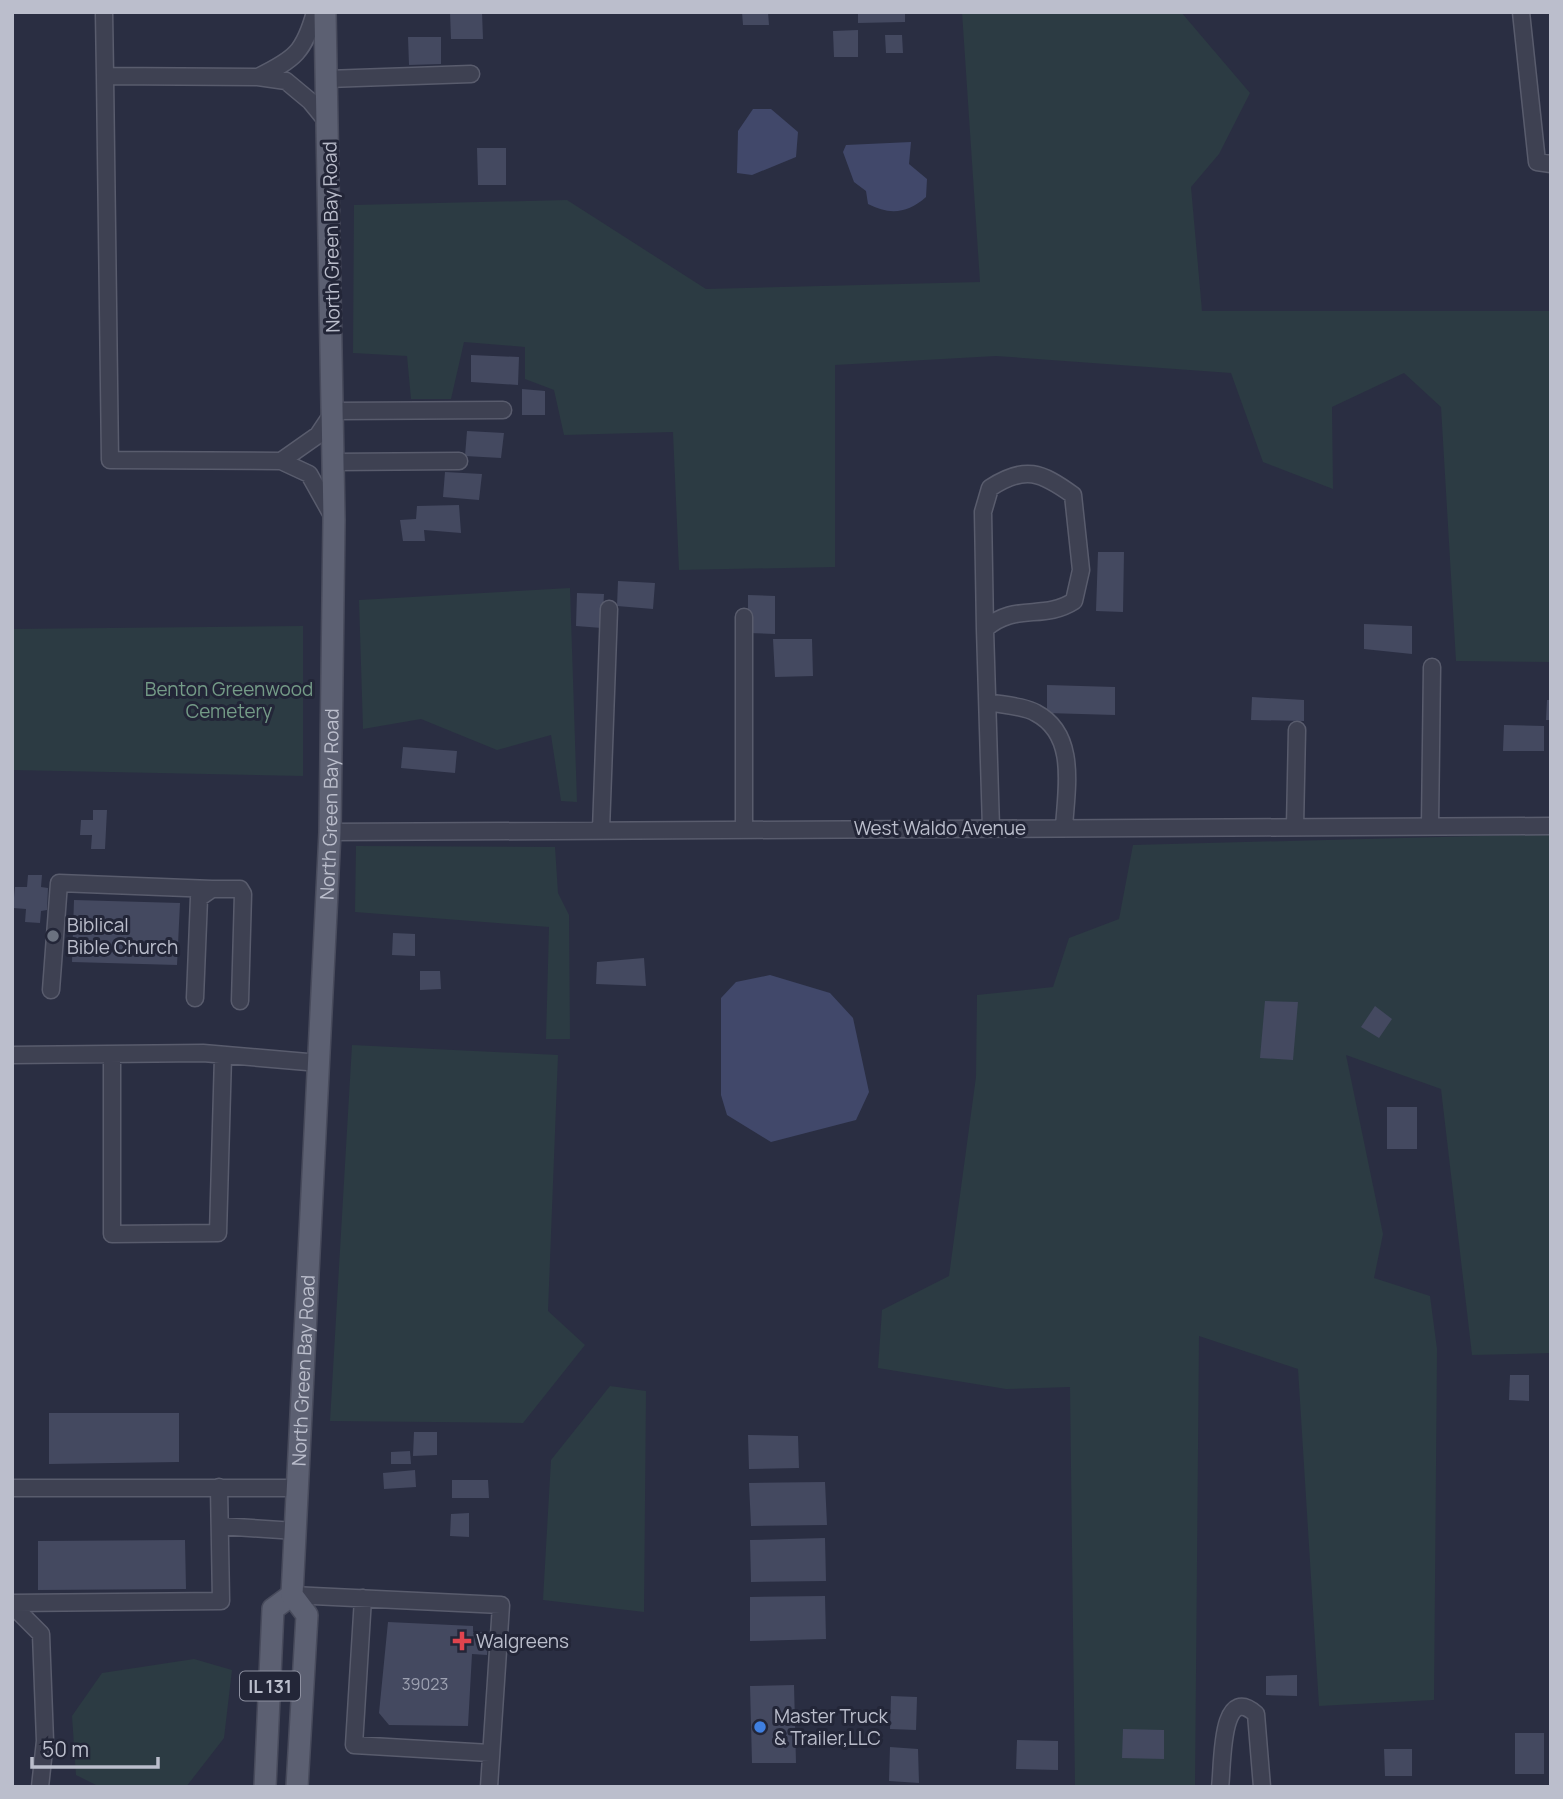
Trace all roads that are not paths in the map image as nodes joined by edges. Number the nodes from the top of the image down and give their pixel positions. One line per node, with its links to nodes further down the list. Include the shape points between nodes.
1 (104, 12): 6 (street)
2 (315, 12): 7 (street, via 307,42 284,65)
3 (325, 12): 8 (main road, North Green Bay Road)
4 (1521, 12): 10 (street, via 1537,162)
5 (471, 75): 8 (street)
6 (105, 76): 7 (street); 13 (street, via 110,460)
7 (258, 77): 9 (street, via 294,86)
8 (327, 79): 9 (main road, North Green Bay Road)
9 (328, 123): 12 (main road, North Green Bay Road)
10 (1551, 164)
11 (503, 410): 12 (street)
12 (334, 411): 13 (street, via 317,435); 15 (main road, North Green Bay Road)
13 (281, 461): 16 (street, via 309,474)
14 (458, 461): 15 (street)
15 (334, 462): 16 (main road, North Green Bay Road)
16 (334, 520): 30 (main road, North Green Bay Road)
17 (609, 609): 28 (street)
18 (744, 617): 29 (street)
19 (985, 629): 19 (street, via 1012,612 1059,611 1074,601 1081,570 1073,495 1046,476 1006,477 990,488 983,512); 21 (street)
20 (1432, 667): 24 (street)
21 (988, 702): 26 (street); 27 (street, via 1036,713 1056,731 1065,747 1067,766)
22 (1297, 730): 25 (street)
23 (1551, 825): 24 (street, West Waldo Avenue)
24 (1430, 826): 25 (street, West Waldo Avenue)
25 (1295, 827): 27 (street, West Waldo Avenue)
26 (991, 828): 27 (street, West Waldo Avenue); 29 (street, West Waldo Avenue)
27 (1064, 828)
28 (601, 830): 29 (street, West Waldo Avenue); 30 (street, West Waldo Avenue)
29 (744, 830)
30 (330, 832): 38 (main road, North Green Bay Road)
31 (212, 889): 32 (street, via 59,883); 33 (street, via 199,898); 34 (street, via 240,889 243,894)
32 (51, 990)
33 (195, 998)
34 (240, 1001)
35 (112, 1054): 36 (street); 37 (street); 37 (street, via 112,1234 218,1233)
36 (12, 1055)
37 (223, 1056): 38 (street)
38 (319, 1063): 41 (main road, North Green Bay Road)
39 (12, 1488): 40 (street)
40 (219, 1488): 41 (street); 42 (street)
41 (298, 1488): 43 (main road, North Green Bay Road)
42 (220, 1526): 43 (street); 46 (street, via 221,1601)
43 (296, 1531): 44 (main road, North Green Bay Road)
44 (292, 1595): 45 (street); 49 (main road, IL 131, via 273,1609); 50 (main road, North Green Bay Road / IL 131, via 307,1615)
45 (363, 1598): 47 (street, via 354,1745); 47 (street, via 501,1605)
46 (12, 1604): 48 (street, via 41,1634 45,1741)
47 (489, 1753): 51 (street)
48 (40, 1787)
49 (265, 1787)
50 (297, 1787)
51 (489, 1787)
52 (1220, 1787): 53 (street, via 1225,1724 1231,1711 1239,1707 1256,1714)
53 (1262, 1787)

